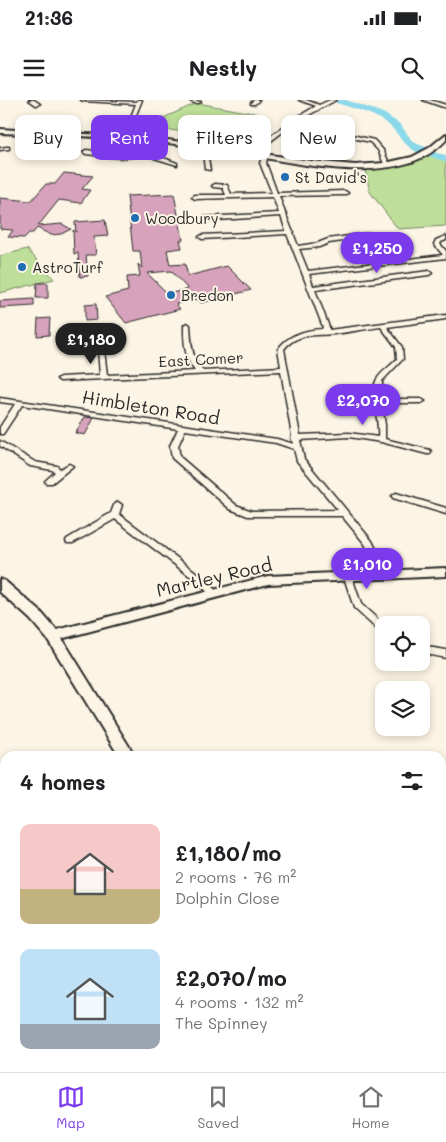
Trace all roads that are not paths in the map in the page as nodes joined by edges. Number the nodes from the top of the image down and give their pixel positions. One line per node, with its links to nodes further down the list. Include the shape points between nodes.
1 (83, 100): 5 (street)
2 (300, 100): 6 (street)
3 (425, 100): 7 (street)
4 (332, 101): 6 (street)
5 (139, 102): 8 (street)
6 (319, 106): 9 (street)
7 (446, 107)
8 (134, 115)
9 (303, 115)
10 (281, 129): 15 (street)
11 (0, 131): 12 (street)
12 (91, 135)
13 (446, 136): 26 (street, via 423,156)
14 (355, 137): 26 (street, via 372,141)
15 (271, 138)
16 (7, 148): 17 (street)
17 (0, 149)
18 (86, 152): 19 (street)
19 (91, 152)
20 (271, 156): 26 (street, via 351,166)
21 (163, 160): 25 (street)
22 (206, 160): 27 (street)
23 (264, 160): 30 (street)
24 (174, 161): 25 (street)
25 (167, 162)
26 (387, 165)
27 (208, 169)
28 (215, 186): 31 (street, via 225,186)
29 (345, 193): 30 (street)
30 (276, 194): 31 (street); 33 (street)
31 (229, 195): 32 (street)
32 (195, 197)
33 (284, 214): 34 (street); 35 (street)
34 (202, 219)
35 (291, 232): 37 (street); 39 (street)
36 (370, 235): 39 (street)
37 (202, 238)
38 (446, 238): 40 (street, via 438,241)
39 (297, 248): 41 (street)
40 (446, 255): 41 (street)
41 (306, 273): 43 (street)
42 (429, 273): 43 (street)
43 (312, 288): 48 (street)
44 (442, 317): 46 (street); 47 (street)
45 (187, 325): 51 (street, via 188,356)
46 (383, 326): 48 (street); 56 (street, via 399,347 400,359 380,379)
47 (446, 327)
48 (325, 331): 50 (street, via 297,336 284,343 280,354)
49 (100, 350): 52 (street)
50 (283, 370): 51 (street, East Comer); 61 (street)
51 (201, 373): 52 (street, East Comer)
52 (104, 378): 53 (street, East Comer)
53 (60, 379)
54 (0, 400): 57 (street, Himbleton Road)
55 (422, 400): 56 (street)
56 (379, 401): 60 (street)
57 (20, 403): 58 (street, Himbleton Road); 59 (street)
58 (182, 427): 61 (street, Himbleton Road); 70 (street, via 174,446 176,458 234,507 251,514)
59 (0, 432)
60 (382, 440): 61 (street, via 349,435); 63 (street)
61 (296, 442): 70 (street, via 300,460)
62 (0, 443): 65 (street, via 33,464)
63 (430, 453)
64 (69, 466): 65 (street)
65 (60, 472): 66 (street)
66 (49, 480)
67 (396, 496): 69 (street, via 407,503)
68 (118, 504): 71 (street)
69 (446, 511)
70 (346, 513): 74 (street, via 369,543)
71 (115, 515): 72 (street); 77 (street, via 202,580)
72 (69, 542)
73 (446, 572): 74 (main road, Martley Road)
74 (384, 576): 75 (main road, Martley Road)
75 (348, 578): 77 (main road, Martley Road, via 268,580); 78 (street, via 357,606)
76 (0, 584): 79 (main road)
77 (213, 593): 79 (main road, Martley Road)
78 (375, 623)
79 (53, 636): 82 (main road)
80 (430, 651): 81 (street)
81 (446, 654)
82 (124, 751)

